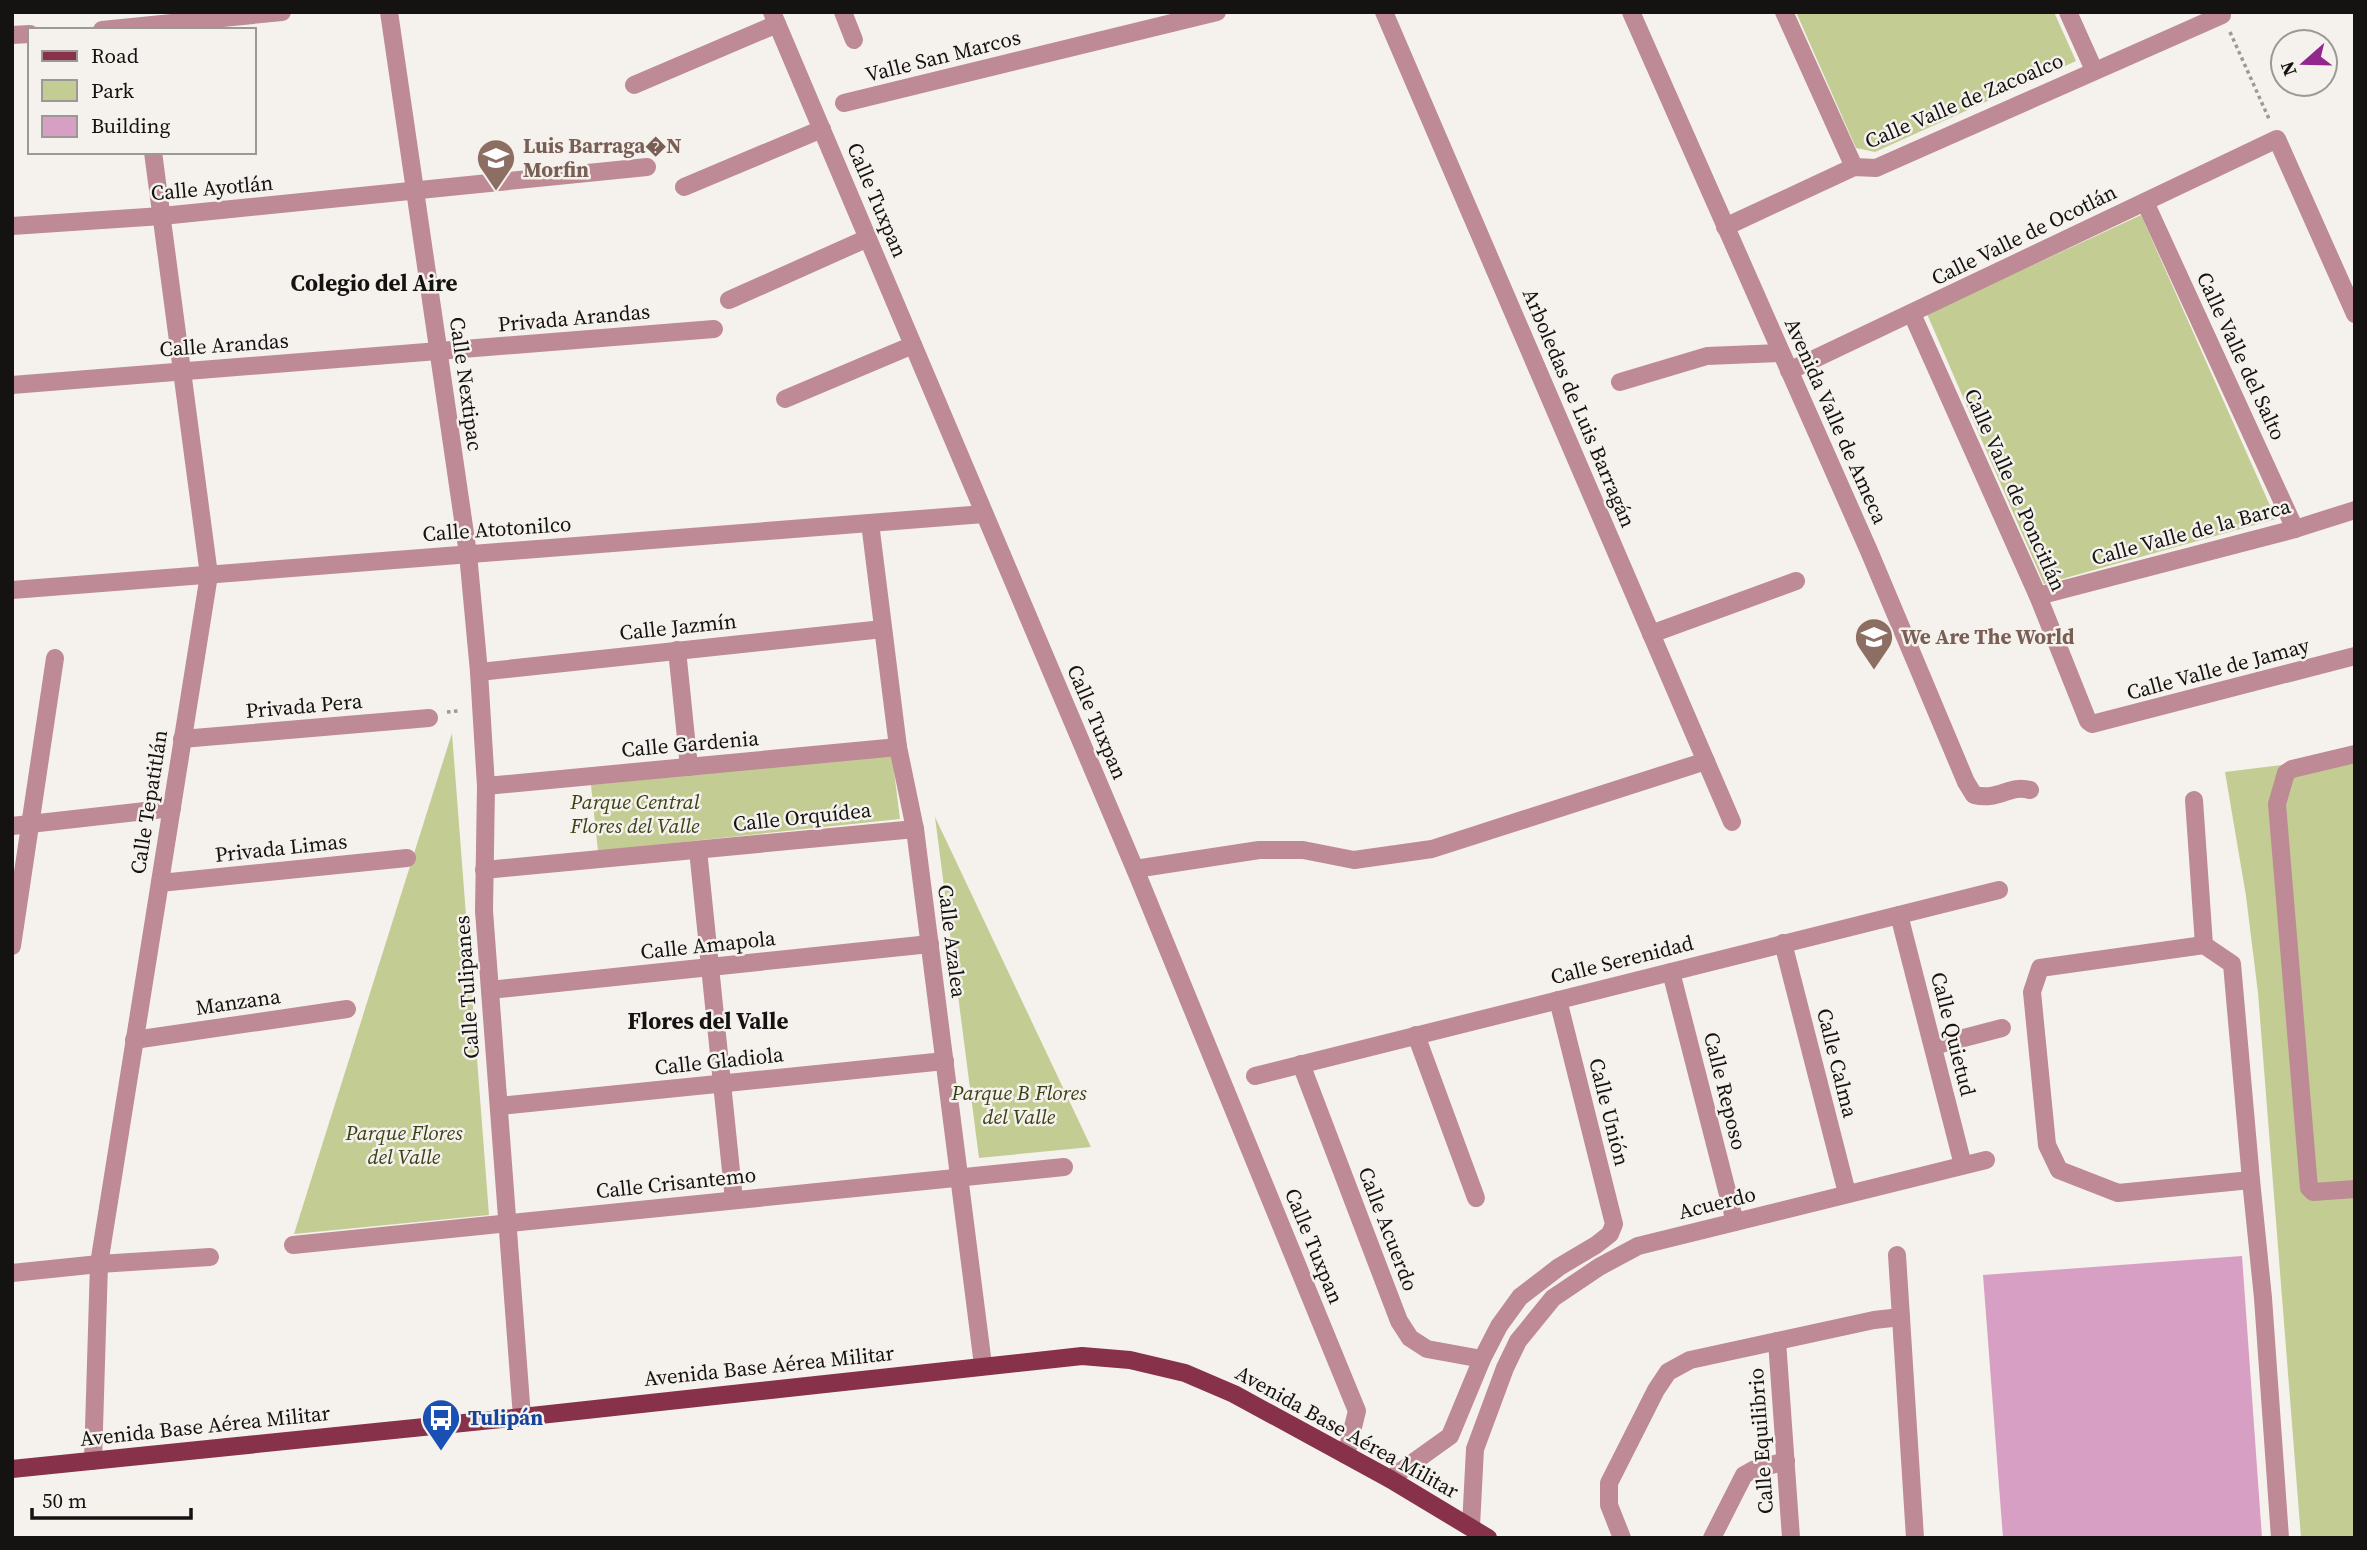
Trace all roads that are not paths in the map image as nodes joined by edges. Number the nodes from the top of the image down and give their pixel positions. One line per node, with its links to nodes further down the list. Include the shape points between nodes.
1 (282, 12): 12 (street)
2 (389, 12): 23 (street, Calle Nextipac)
3 (843, 12): 14 (street)
4 (1384, 12): 51 (street, Arboledas de Luis Barragán)
5 (1631, 12): 27 (street, Avenida Valle de Ameca)
6 (1784, 12): 21 (street)
7 (2068, 12): 15 (street)
8 (1208, 13): 10 (street, Valle San Marcos)
9 (2222, 13): 15 (street, Calle Valle de Zacoalco)
10 (1182, 17): 17 (street, Valle San Marcos)
11 (775, 18): 16 (street); 18 (street, Calle Tuxpan)
12 (136, 23): 13 (street)
13 (112, 28)
14 (854, 40)
15 (2094, 70): 21 (street, Calle Valle de Zacoalco, via 1876,168)
16 (634, 85)
17 (844, 103)
18 (822, 129): 22 (street); 28 (street, Calle Tuxpan)
19 (153, 154): 25 (street, Calle Tepatitlán)
20 (647, 167): 23 (street, Calle Ayotlán)
21 (1854, 167): 27 (street, Calle Valle de Zacoalco)
22 (684, 187)
23 (415, 192): 25 (street, Calle Ayotlán); 34 (street, Calle Nextipac)
24 (2145, 202): 30 (street, Calle Valle de Ocotlán); 31 (street, Calle Valle de Ocotlán, via 2277,139); 44 (street, Calle Valle del Salto)
25 (162, 216): 26 (street, Calle Ayotlán); 37 (street, Calle Tepatitlán)
26 (12, 226)
27 (1725, 227): 35 (street, Avenida Valle de Ameca)
28 (868, 239): 29 (street); 33 (street, Calle Tuxpan)
29 (729, 300)
30 (1912, 314): 36 (street, Calle Valle de Ocotlán); 49 (street, Calle Valle de Poncitlán)
31 (2355, 314)
32 (714, 329): 34 (street, Privada Arandas)
33 (913, 345): 40 (street); 42 (street, Calle Tuxpan)
34 (439, 351): 37 (street, Calle Arandas); 45 (street, Calle Nextipac)
35 (1781, 353): 36 (street, Avenida Valle de Ameca); 38 (street, via 1707,355)
36 (1789, 370): 64 (street, Avenida Valle de Ameca, via 1966,782 1974,795 1989,798 2020,787)
37 (183, 371): 39 (street, Calle Arandas); 46 (street, Calle Tepatitlán)
38 (1620, 382)
39 (12, 384)
40 (785, 399)
41 (2355, 510): 44 (street, Calle Valle de la Barca)
42 (985, 514): 43 (street, Calle Atotonilco); 72 (street, Calle Tuxpan)
43 (870, 523): 45 (street, Calle Atotonilco); 50 (street, Calle Azalea)
44 (2295, 528): 49 (street, Calle Valle de la Barca)
45 (468, 554): 46 (street, Calle Atotonilco); 55 (street, Calle Tulipanes)
46 (209, 575): 48 (street, Calle Atotonilco); 58 (street, Calle Tepatitlán)
47 (1796, 581): 51 (street)
48 (12, 590)
49 (2038, 596): 57 (street, Calle Valle de Poncitlán)
50 (883, 629): 52 (street, Calle Jazmín); 59 (street, Calle Azalea)
51 (1651, 634): 61 (street, Arboledas de Luis Barragán)
52 (677, 650): 55 (street, Calle Jazmín); 62 (street)
53 (2355, 656): 57 (street, Calle Valle de Jamay)
54 (55, 658): 68 (street)
55 (479, 673): 63 (street, Calle Tulipanes)
56 (429, 718): 58 (street, Privada Pera)
57 (2092, 724)
58 (182, 739): 66 (street, Calle Tepatitlán)
59 (898, 747): 62 (street, Calle Gardenia); 69 (street, Calle Azalea)
60 (2355, 754): 100 (street, via 2292,769 2286,773 2277,804 2309,1188 2313,1192)
61 (1706, 761): 67 (street, Arboledas de Luis Barragán); 72 (street, via 1432,849 1354,860 1303,850 1259,850)
62 (690, 767): 63 (street, Calle Gardenia)
63 (486, 786): 73 (street, Calle Tulipanes)
64 (2030, 790)
65 (2194, 800): 79 (street)
66 (172, 808): 68 (street); 74 (street, Calle Tepatitlán)
67 (1732, 822)
68 (21, 825): 80 (street)
69 (915, 829): 70 (street, Calle Orquídea); 78 (street, Calle Azalea)
70 (698, 850): 73 (street, Calle Orquídea); 81 (street)
71 (407, 858): 74 (street, Privada Limas)
72 (1135, 869): 122 (street, Calle Tuxpan, via 1357,1411)
73 (484, 870): 83 (street, Calle Tulipanes)
74 (160, 883): 88 (street, Calle Tepatitlán)
75 (1999, 890): 76 (street, Calle Serenidad)
76 (1899, 915): 77 (street, Calle Serenidad); 89 (street, Calle Quietud)
77 (1783, 943): 82 (street, Calle Serenidad); 101 (street, Calle Calma)
78 (930, 944): 81 (street, Calle Amapola); 90 (street, Calle Azalea)
79 (2204, 945): 99 (street, via 2232,964); 99 (street, via 2040,968 2032,992 2047,1145 2059,1170 2118,1192)
80 (12, 946)
81 (710, 967): 83 (street, Calle Amapola); 93 (street)
82 (1671, 972): 84 (street, Calle Serenidad); 104 (street, Calle Reposo)
83 (490, 990): 94 (street, Calle Tulipanes)
84 (1558, 1000): 87 (street, Calle Serenidad); 106 (street, Calle Unión, via 1615,1224)
85 (347, 1009): 88 (street, Manzana)
86 (2002, 1028): 89 (street)
87 (1416, 1035): 91 (street, Calle Serenidad); 102 (street)
88 (134, 1040): 111 (street, Calle Tepatitlán)
89 (1933, 1046): 96 (street, Calle Quietud)
90 (945, 1061): 93 (street, Calle Gladiola); 98 (street, Calle Azalea)
91 (1301, 1064): 92 (street, Calle Serenidad); 115 (street, Calle Acuerdo, via 1399,1321 1410,1338 1427,1349)
92 (1255, 1076)
93 (722, 1084): 94 (street, Calle Gladiola); 103 (street)
94 (499, 1106): 105 (street, Calle Tulipanes)
95 (1986, 1160): 96 (street, Acuerdo)
96 (1964, 1165): 101 (street, Acuerdo)
97 (1064, 1167): 98 (street, Calle Crisantemo)
98 (959, 1178): 103 (street, Calle Crisantemo); 116 (street, Calle Azalea)
99 (2251, 1180): 133 (street)
100 (2355, 1189)
101 (1847, 1193): 104 (street, Acuerdo)
102 (1476, 1198)
103 (734, 1200): 105 (street, Calle Crisantemo)
104 (1735, 1222): 108 (street, Acuerdo)
105 (507, 1223): 107 (street, Calle Crisantemo); 118 (street, Calle Tulipanes)
106 (1610, 1234): 108 (street); 115 (street, via 1520,1297)
107 (293, 1245)
108 (1625, 1253): 119 (street, Acuerdo, via 1553,1298 1518,1341)
109 (1897, 1255): 113 (street)
110 (210, 1257): 111 (street)
111 (99, 1264): 112 (street); 123 (street, Calle Tepatitlán)
112 (12, 1273)
113 (1901, 1317): 114 (street); 132 (street)
114 (1777, 1341): 124 (street, Calle Equilibrio); 129 (street, via 1690,1360 1668,1372 1609,1483 1609,1505)
115 (1482, 1359): 117 (street)
116 (983, 1365): 118 (main road, Avenida Base Aérea Militar); 122 (main road, Avenida Base Aérea Militar, via 1082,1356 1130,1360 1185,1373 1234,1394)
117 (1462, 1406): 119 (street); 120 (street)
118 (522, 1417): 123 (main road, Avenida Base Aérea Militar)
119 (1486, 1419): 121 (street, Acuerdo)
120 (1450, 1436): 121 (street); 126 (street)
121 (1475, 1449): 127 (street, Acuerdo)
122 (1346, 1455): 126 (main road, Avenida Base Aérea Militar)
123 (93, 1461): 125 (main road, Avenida Base Aérea Militar)
124 (1786, 1461): 130 (street, via 1744,1475); 131 (street, Calle Equilibrio)
125 (12, 1469)
126 (1390, 1479): 127 (main road, Avenida Base Aérea Militar)
127 (1471, 1526): 128 (main road, Avenida Base Aérea Militar)
128 (1488, 1538)
129 (1622, 1538)
130 (1712, 1538)
131 (1791, 1538)
132 (1916, 1538)
133 (2280, 1538)

